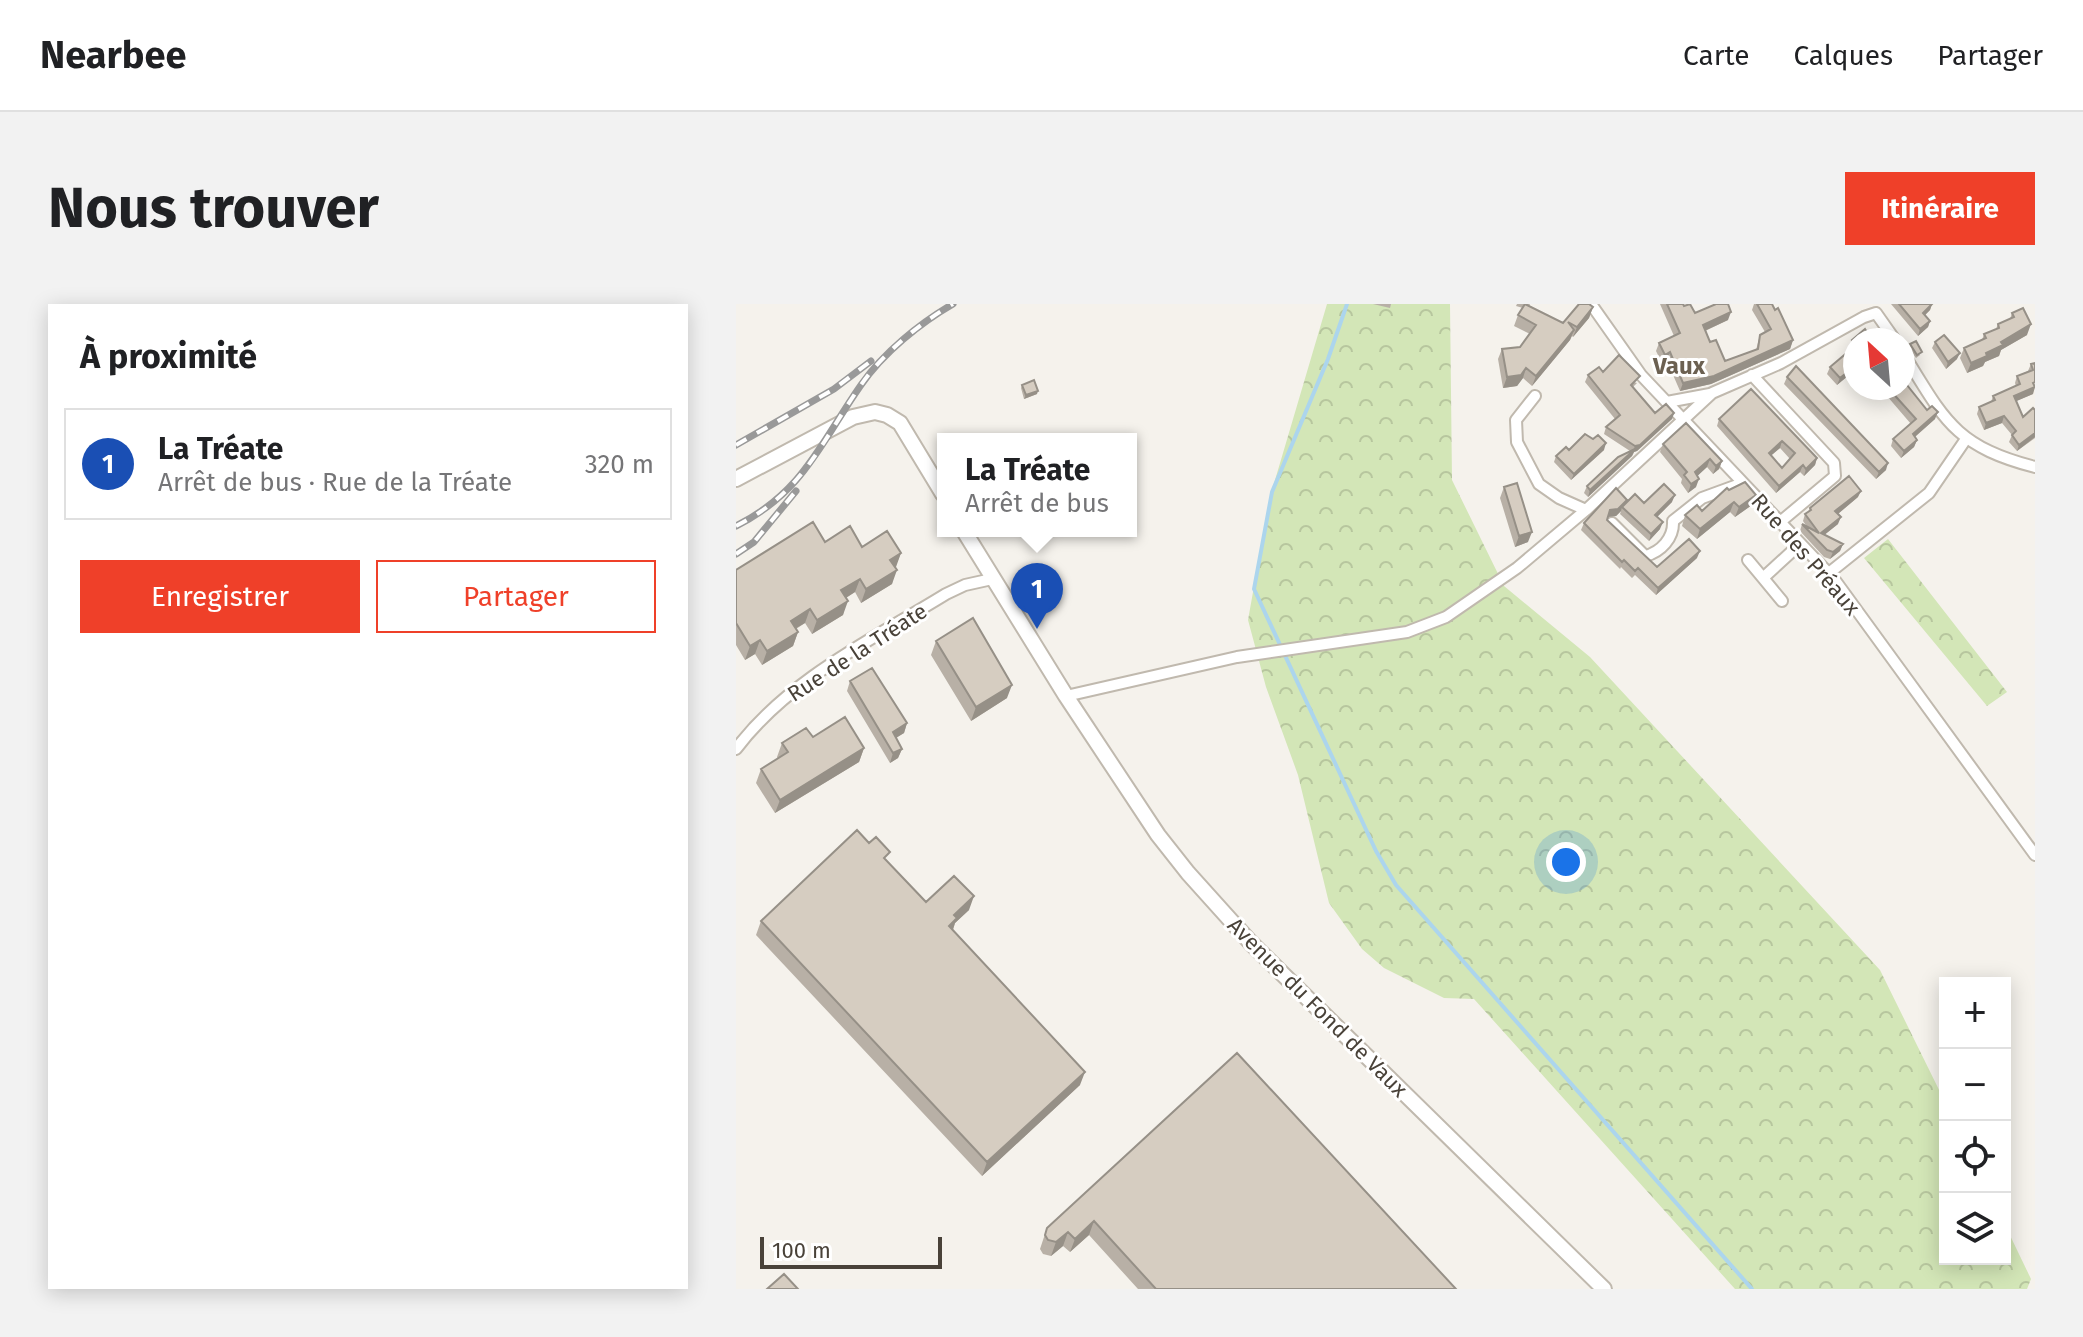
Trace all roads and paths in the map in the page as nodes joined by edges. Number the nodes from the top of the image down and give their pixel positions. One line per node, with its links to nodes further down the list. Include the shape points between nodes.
1 (1591, 304): 8 (street, Rue des Préaux)
2 (1876, 309): 3 (street); 5 (street)
3 (1888, 328)
4 (1915, 372): 10 (street, via 1947,422)
5 (1752, 375): 6 (street); 17 (street, via 1834,463 1835,476)
6 (1712, 393): 8 (street); 9 (street)
7 (1535, 396): 15 (street, via 1516,420 1517,442 1539,484)
8 (1667, 402): 9 (street, Rue des Préaux)
9 (1683, 418): 13 (street, Rue des Préaux); 15 (street)
10 (1966, 439): 11 (street); 21 (street, via 1929,493)
11 (2035, 467)
12 (736, 479): 14 (street, via 853,417 875,412 900,423)
13 (1743, 483): 16 (street, via 1702,498 1673,521 1666,544 1654,554 1645,556); 17 (street, Rue des Préaux)
14 (937, 484)
15 (1586, 510): 25 (street, via 1517,568 1446,617 1407,632 1237,657)
16 (1612, 523)
17 (1779, 523): 19 (street, Rue des Préaux)
18 (968, 537): 23 (street, Avenue du Fond de Vaux)
19 (1800, 544): 21 (street, Rue des Préaux); 22 (street)
20 (1748, 560): 22 (street)
21 (1829, 573): 27 (street, Rue des Préaux)
22 (1763, 578): 24 (street)
23 (992, 579): 25 (street, Avenue du Fond de Vaux); 26 (street, Rue de la Tréate, via 946,594 819,672 775,707)
24 (1782, 601)
25 (1066, 696): 28 (street, Avenue du Fond de Vaux, via 1158,835 1224,914)
26 (736, 749)
27 (2035, 855)
28 (1604, 1289)

